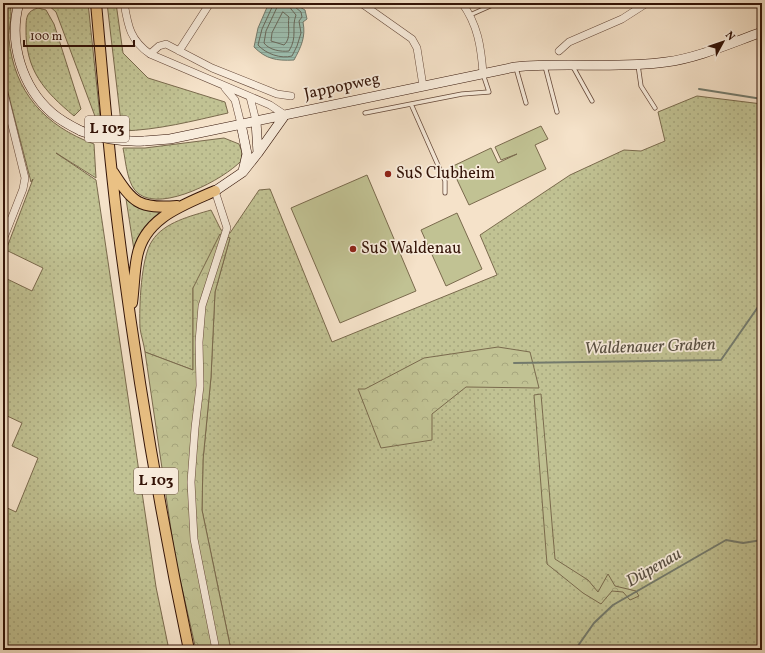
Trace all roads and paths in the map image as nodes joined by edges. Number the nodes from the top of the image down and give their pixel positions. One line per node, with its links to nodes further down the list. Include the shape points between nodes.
1 (19, 3): 33 (street, Jappopweg, bridge, via 15,37 23,72 31,88 52,113 81,131 111,140 144,141)
2 (96, 3): 35 (main road, L 103)
3 (124, 3): 14 (street, via 132,36 139,47)
4 (198, 3): 9 (lane)
5 (362, 3): 21 (street, via 412,40 418,52)
6 (462, 3): 10 (street)
7 (497, 3): 10 (lane)
8 (646, 3): 13 (street, via 622,19 569,42)
9 (209, 5): 12 (street)
10 (470, 15): 19 (street, via 480,44)
11 (762, 32): 17 (street, Jappopweg, via 694,56)
12 (179, 51): 14 (street, Jappopweg, via 166,44 159,46); 23 (street, Jappopweg, via 277,94)
13 (559, 51)
14 (150, 54): 20 (street)
15 (572, 64): 16 (street, Jappopweg); 17 (street, Jappopweg); 25 (lane)
16 (545, 65): 18 (street, Jappopweg); 29 (lane)
17 (638, 65): 28 (lane, via 641,86)
18 (515, 67): 19 (street, Jappopweg); 26 (lane)
19 (483, 73): 21 (street, Jappopweg); 27 (lane, via 489,92 462,94)
20 (223, 86): 24 (street); 33 (street, via 235,100)
21 (423, 86): 31 (street, Jappopweg)
22 (3, 89): 40 (street, via 25,178)
23 (291, 96)
24 (250, 97): 31 (street, via 270,105); 32 (street)
25 (592, 101)
26 (526, 103)
27 (411, 104): 30 (lane); 38 (lane, via 445,181)
28 (655, 108)
29 (557, 112)
30 (365, 113)
31 (285, 115): 32 (street, Jappopweg); 34 (street)
32 (256, 121): 33 (street, Jappopweg); 34 (street)
33 (241, 124): 36 (street, via 247,154)
34 (258, 153): 36 (street)
35 (111, 170): 39 (main road, via 128,194 138,203 150,206); 41 (main road, L 103)
36 (243, 172): 37 (street)
37 (215, 191): 39 (main road); 43 (street, via 227,228 202,306 198,342 200,386 191,482 194,539)
38 (445, 193)
39 (179, 206): 41 (main road, via 155,223 145,234 137,256)
40 (3, 240)
41 (131, 321): 42 (main road, L 103, via 156,482)
42 (189, 650)
43 (216, 650)

